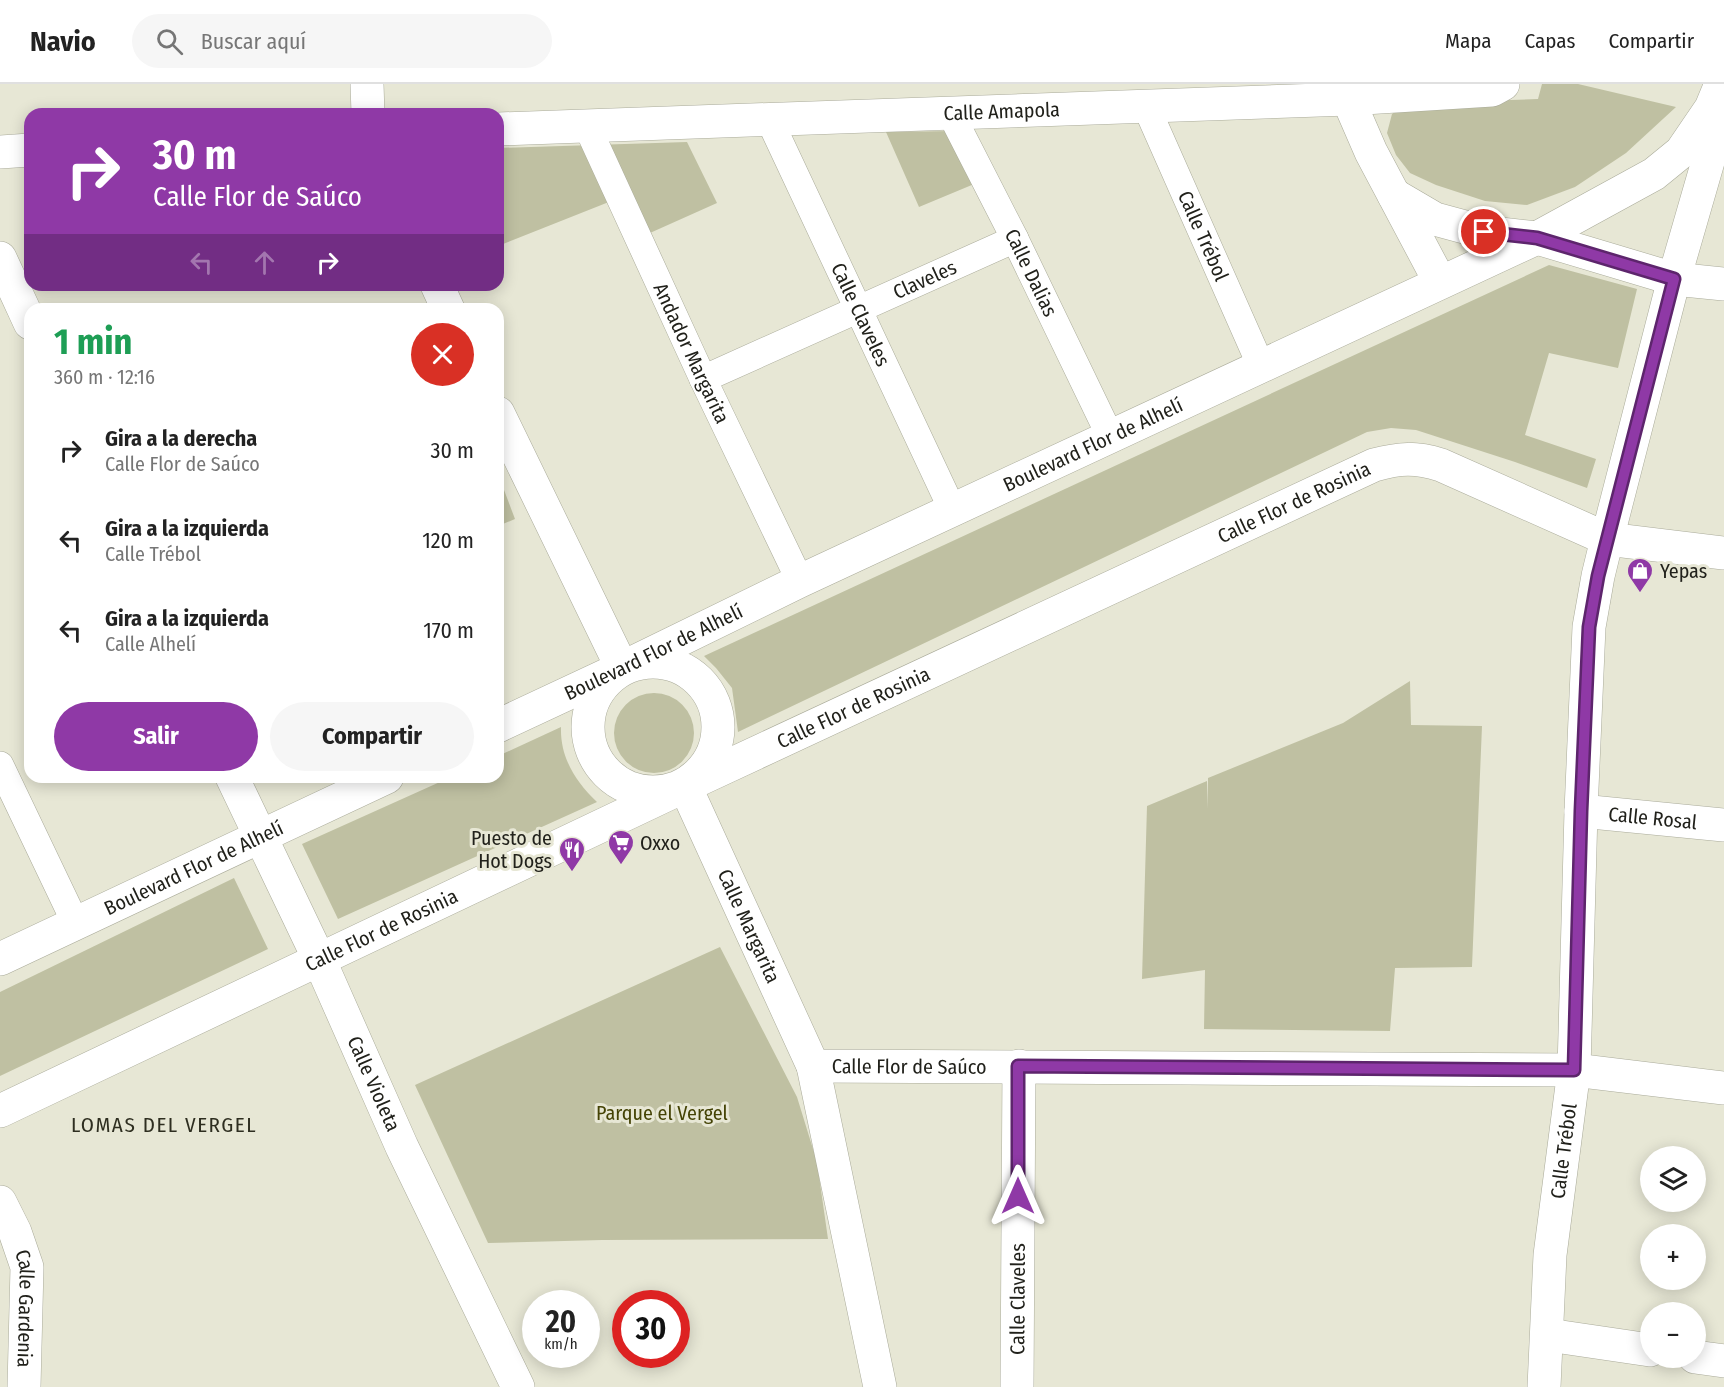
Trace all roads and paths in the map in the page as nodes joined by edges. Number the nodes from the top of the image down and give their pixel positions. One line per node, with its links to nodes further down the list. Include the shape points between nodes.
1 (367, 84): 9 (street)
2 (1503, 84): 6 (street, Calle Amapola, via 1492,90)
3 (1721, 84): 17 (street, Boulevard Flor de Alhelí, via 1711,108 1680,152 1654,174)
4 (1069, 96): 5 (street, Calle Amapola); 7 (street, Calle Amapola)
5 (997, 98): 10 (street, Calle Amapola)
6 (1348, 99): 7 (street, Calle Amapola); 16 (street)
7 (1146, 106): 25 (street, Calle Trébol)
8 (1724, 106): 20 (street, Calle Trébol)
9 (368, 108)
10 (950, 112): 11 (street, Calle Amapola); 18 (street, Calle Dalias)
11 (769, 119): 12 (street, Calle Amapola); 23 (street, Calle Claveles)
12 (587, 126): 13 (street, Calle Amapola); 26 (street, Andador Margarita)
13 (504, 129)
14 (24, 150): 15 (street)
15 (0, 152)
16 (1394, 195): 17 (street, via 1435,219 1484,232); 21 (street)
17 (1537, 238): 20 (street); 21 (street, Boulevard Flor de Alhelí)
18 (1015, 239): 23 (street, Claveles); 28 (street, Calle Dalias)
19 (0, 258): 24 (street)
20 (1674, 279): 22 (street); 30 (street, Calle Trébol)
21 (1440, 282): 25 (street, Boulevard Flor de Alhelí)
22 (1724, 284)
23 (858, 309): 26 (street, Claveles); 29 (street, Calle Claveles)
24 (24, 310)
25 (1261, 366): 28 (street, Boulevard Flor de Alhelí)
26 (703, 379): 32 (street, Andador Margarita)
27 (504, 425): 33 (street)
28 (1110, 436): 29 (street, Boulevard Flor de Alhelí)
29 (952, 509): 32 (street, Boulevard Flor de Alhelí)
30 (1607, 539): 31 (street, Calle Flor de Rosinia); 38 (street, Calle Flor de Rosinia, via 1441,465 1399,458 1374,465); 39 (street, Calle Trébol, via 1589,627)
31 (1724, 553)
32 (800, 580): 33 (street, Boulevard Flor de Alhelí)
33 (622, 668): 34 (street, Boulevard Flor de Alhelí); 38 (street, via 642,663 664,664 684,671 701,684 712,702 717,740 710,758); 38 (street, via 594,699 588,739 595,758 624,786 644,792)
34 (504, 723)
35 (0, 765): 42 (street)
36 (235, 783): 41 (street, Calle Violeta)
37 (374, 783): 41 (street, Boulevard Flor de Alhelí)
38 (685, 786): 44 (street, Calle Flor de Rosinia); 45 (street, Calle Margarita)
39 (1581, 811): 40 (street, Calle Rosal); 47 (street, Calle Trébol)
40 (1724, 825)
41 (260, 836): 42 (street, Boulevard Flor de Alhelí); 44 (street, Calle Violeta)
42 (75, 922): 43 (street, Boulevard Flor de Alhelí)
43 (0, 959)
44 (319, 959): 49 (street, Calle Flor de Rosinia); 56 (street, Calle Violeta, via 402,1147)
45 (813, 1066): 46 (street, Calle Flor de Saúco); 57 (street, Calle Margarita)
46 (1018, 1066): 47 (street, Calle Flor de Saúco); 58 (street, Calle Claveles)
47 (1574, 1070): 48 (street, Calle Flor de Saúco); 51 (street, Calle Trébol, via 1550,1255)
48 (1724, 1089)
49 (0, 1111)
50 (0, 1202): 55 (street, Calle Gardenia, via 27,1267)
51 (1548, 1335): 52 (street); 59 (street, Calle Trébol)
52 (1640, 1349)
53 (1706, 1359): 54 (street)
54 (1724, 1361)
55 (24, 1387)
56 (518, 1387)
57 (880, 1387)
58 (1017, 1387)
59 (1544, 1387)

